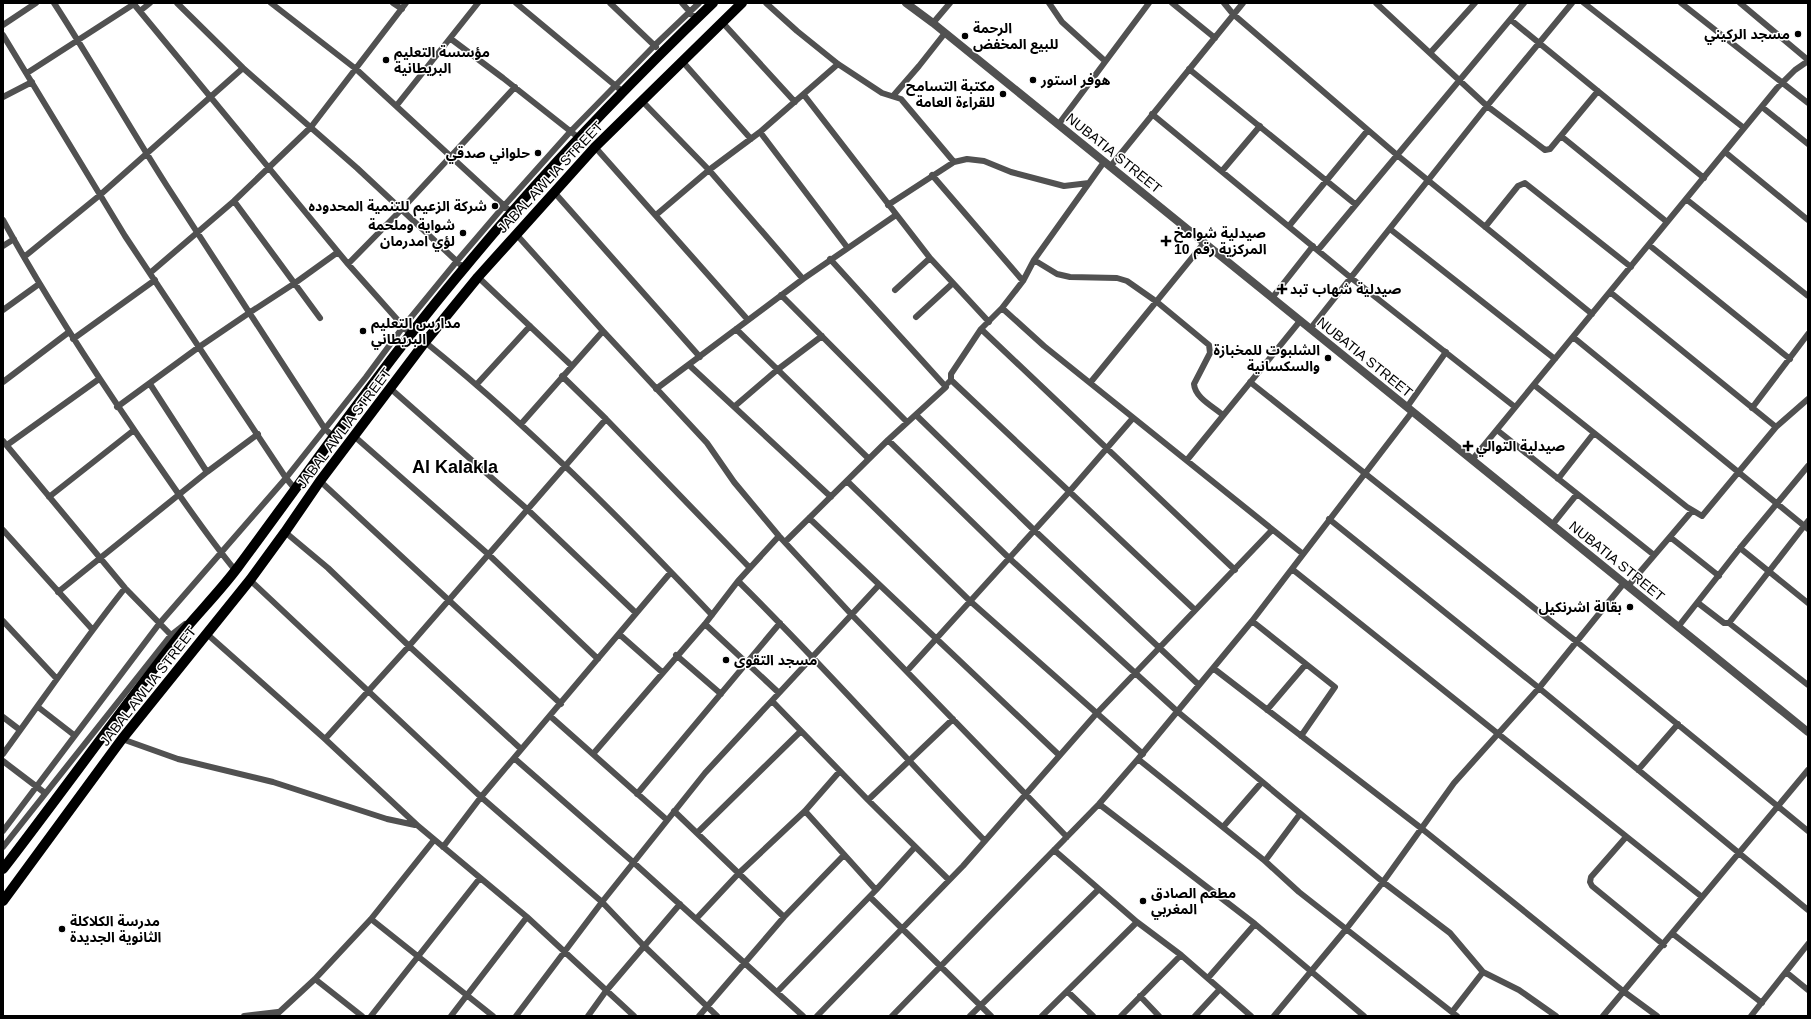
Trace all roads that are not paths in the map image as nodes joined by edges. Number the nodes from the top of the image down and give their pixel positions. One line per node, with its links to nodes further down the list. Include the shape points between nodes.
1 (36, 3): 38 (street)
2 (54, 3): 43 (street)
3 (134, 3): 32 (street); 43 (street)
4 (150, 3): 32 (street)
5 (176, 3): 51 (street)
6 (271, 3): 52 (street)
7 (393, 3): 31 (street)
8 (406, 3): 31 (street)
9 (478, 3): 42 (street)
10 (516, 3): 59 (street)
11 (610, 3): 45 (street)
12 (682, 3): 34 (street)
13 (699, 3): 34 (street)
14 (713, 3): 34 (main road, JABAL AWLIA STREET)
15 (742, 3): 36 (main road, JABAL AWLIA STREET)
16 (766, 3): 50 (street)
17 (906, 3): 37 (street, NUBATIA STREET)
18 (950, 3): 37 (street)
19 (1049, 3): 49 (street, via 1062,22)
20 (1149, 3): 49 (street)
21 (1172, 3): 41 (street)
22 (1224, 3): 33 (street)
23 (1242, 3): 33 (street)
24 (1376, 3): 46 (street)
25 (1475, 3): 46 (street)
26 (1524, 3): 35 (street)
27 (1572, 3): 44 (street)
28 (1584, 3): 75 (street)
29 (1681, 3): 57 (street)
30 (1740, 3): 47 (street)
31 (402, 9): 52 (street)
32 (140, 11): 64 (street)
33 (1233, 14): 41 (street); 76 (street)
34 (693, 16): 45 (main road, JABAL AWLIA STREET)
35 (1511, 20): 44 (street); 55 (street)
36 (722, 22): 48 (main road, JABAL AWLIA STREET); 66 (street)
37 (933, 24): 39 (street, NUBATIA STREET)
38 (3, 25)
39 (945, 33): 62 (street); 72 (street, NUBATIA STREET)
40 (3, 35): 54 (street)
41 (1214, 38): 53 (street)
42 (451, 39): 58 (street); 68 (street)
43 (78, 40): 54 (street); 84 (street)
44 (1539, 44): 60 (street); 69 (street)
45 (658, 49): 59 (main road, JABAL AWLIA STREET)
46 (1430, 53): 55 (street)
47 (1808, 60): 57 (street)
48 (682, 61): 65 (main road, JABAL AWLIA STREET); 80 (street)
49 (1105, 61): 72 (street)
50 (838, 64): 61 (street); 62 (street, via 882,93)
51 (243, 68): 64 (street); 74 (street)
52 (356, 69): 68 (street); 74 (street)
53 (1189, 69): 71 (street); 73 (street)
54 (27, 73): 56 (street)
55 (1460, 81): 69 (street); 85 (street)
56 (32, 82): 63 (street); 98 (street)
57 (1782, 82): 67 (street); 70 (street)
58 (515, 87): 78 (street); 86 (street)
59 (619, 89): 78 (main road, JABAL AWLIA STREET)
60 (1598, 91): 79 (street); 93 (street)
61 (804, 95): 66 (street); 102 (street)
62 (893, 96): 87 (street, via 905,103)
63 (3, 97)
64 (211, 97): 84 (street); 89 (street)
65 (643, 102): 82 (main road, JABAL AWLIA STREET); 90 (street)
66 (795, 102): 77 (street)
67 (1808, 103)
68 (397, 105): 86 (street)
69 (1488, 106): 79 (street, via 1545,150 1550,150); 94 (street)
70 (1762, 107): 75 (street); 81 (street)
71 (1152, 114): 88 (street); 91 (street)
72 (1058, 124): 88 (street, NUBATIA STREET)
73 (1260, 126): 91 (street); 95 (street)
74 (311, 127): 89 (street); 104 (street)
75 (1744, 128): 83 (street)
76 (1368, 130): 85 (street); 95 (street)
77 (760, 132): 80 (street); 119 (street)
78 (575, 135): 103 (main road, JABAL AWLIA STREET)
79 (1561, 136): 109 (street)
80 (751, 139): 90 (street)
81 (1808, 144)
82 (595, 147): 97 (main road, JABAL AWLIA STREET); 105 (street)
83 (1725, 152): 93 (street); 108 (street)
84 (148, 154): 98 (street); 113 (street)
85 (1397, 155): 94 (street); 101 (street)
86 (451, 156): 103 (street); 104 (street)
87 (954, 162): 92 (street); 96 (street, via 968,159 984,161 1011,172 1064,186)
88 (1107, 164): 96 (street); 116 (street, NUBATIA STREET)
89 (268, 169): 100 (street); 121 (street)
90 (708, 170): 105 (street); 132 (street)
91 (1222, 171): 110 (street)
92 (932, 175): 102 (street); 134 (street)
93 (1704, 178): 99 (street)
94 (1428, 180): 111 (street); 112 (street)
95 (1326, 182): 101 (street); 110 (street)
96 (1088, 183): 125 (street)
97 (554, 192): 114 (main road, JABAL AWLIA STREET); 168 (street)
98 (100, 195): 122 (street); 129 (street)
99 (1686, 200): 109 (street); 141 (street)
100 (234, 201): 113 (street); 135 (street)
101 (1354, 204): 120 (street)
102 (888, 205): 106 (street)
103 (508, 209): 127 (main road, JABAL AWLIA STREET)
104 (401, 210): 126 (street); 127 (street)
105 (656, 215): 150 (street)
106 (896, 215): 119 (street); 123 (street)
107 (3, 220): 115 (street)
108 (1808, 220)
109 (1667, 222): 117 (street)
110 (1289, 226): 120 (street)
111 (1484, 227): 128 (street, via 1523,182); 147 (street)
112 (1390, 229): 131 (street); 169 (street)
113 (199, 232): 129 (street); 146 (street)
114 (516, 234): 130 (main road, JABAL AWLIA STREET); 158 (street)
115 (14, 240): 118 (street); 122 (street)
116 (1204, 243): 142 (street, NUBATIA STREET); 143 (street)
117 (1649, 245): 128 (street); 170 (street)
118 (3, 246)
119 (847, 247): 124 (street)
120 (1316, 248): 131 (street); 142 (street)
121 (338, 252): 126 (street); 135 (street)
122 (24, 257): 136 (street)
123 (930, 258): 137 (street); 138 (street)
124 (830, 259): 132 (street); 182 (street)
125 (1034, 260): 134 (street); 143 (street, via 1057,274 1070,277 1127,280)
126 (348, 264): 154 (street)
127 (460, 264): 154 (street); 161 (main road, JABAL AWLIA STREET)
128 (1631, 267): 139 (street)
129 (150, 273): 133 (street)
130 (478, 277): 153 (street); 165 (main road, JABAL AWLIA STREET)
131 (1350, 277): 157 (street); 167 (street)
132 (803, 279): 140 (street)
133 (155, 280): 164 (street); 166 (street)
134 (1023, 281): 144 (street)
135 (295, 283): 146 (street); 149 (street)
136 (39, 284): 145 (street); 159 (street)
137 (953, 284): 148 (street); 152 (street)
138 (895, 290)
139 (1610, 292): 147 (street); 190 (street)
140 (781, 295): 150 (street); 162 (street)
141 (1808, 296)
142 (1272, 298): 151 (street, NUBATIA STREET)
143 (1157, 302): 179 (street); 193 (street, via 1209,345 1210,353 1194,387 1199,396)
144 (1002, 308): 152 (street); 179 (street)
145 (3, 310)
146 (249, 313): 166 (street); 199 (street)
147 (1592, 314): 163 (street)
148 (916, 317)
149 (320, 318)
150 (748, 320): 155 (street)
151 (1300, 321): 157 (street, NUBATIA STREET); 178 (street)
152 (989, 322): 156 (street)
153 (530, 326): 172 (street); 181 (street)
154 (403, 327): 161 (street); 199 (street)
155 (736, 329): 168 (street); 173 (street)
156 (981, 329): 176 (street, via 951,374); 208 (street)
157 (1310, 329): 191 (street, NUBATIA STREET)
158 (603, 331): 172 (street); 185 (street)
159 (69, 332): 164 (street); 177 (street)
160 (1808, 334): 170 (street)
161 (411, 335): 205 (main road, JABAL AWLIA STREET)
162 (822, 336): 173 (street); 196 (street)
163 (1573, 337): 169 (street); 214 (street)
164 (73, 339): 175 (street)
165 (425, 342): 181 (street); 184 (main road, JABAL AWLIA STREET)
166 (199, 347): 180 (street); 203 (street)
167 (1446, 352): 189 (street); 191 (street)
168 (700, 357): 171 (street)
169 (1555, 359): 183 (street)
170 (1790, 359): 190 (street)
171 (689, 365): 185 (street); 187 (street)
172 (572, 366): 174 (street)
173 (777, 370): 187 (street); 209 (street)
174 (562, 376): 195 (street); 197 (street)
175 (99, 379): 188 (street); 207 (street)
176 (951, 380): 182 (street); 222 (street)
177 (3, 382)
178 (1250, 382): 193 (street); 216 (street)
179 (1090, 383): 194 (street)
180 (150, 384): 188 (street); 215 (street)
181 (477, 384): 197 (street)
182 (945, 385): 192 (street, via 945,388)
183 (1534, 385): 189 (street); 202 (street)
184 (391, 389): 204 (main road, JABAL AWLIA STREET); 228 (street)
185 (656, 389): 238 (street, via 707,442 734,482)
186 (1808, 400): 198 (street)
187 (735, 406): 226 (street)
188 (117, 407): 200 (street)
189 (1515, 407): 201 (street)
190 (1752, 408): 198 (street)
191 (1410, 410): 211 (street, NUBATIA STREET); 216 (street)
192 (916, 415): 196 (street); 235 (street)
193 (1223, 415): 210 (street)
194 (1133, 418): 208 (street); 210 (street)
195 (606, 419): 212 (street); 248 (street)
196 (907, 422): 206 (street)
197 (521, 424): 212 (street)
198 (1776, 427): 214 (street)
199 (325, 429): 205 (street); 217 (street)
200 (134, 430): 224 (street); 225 (street)
201 (1497, 430): 211 (street); 218 (street)
202 (1594, 433): 218 (street); 229 (street)
203 (258, 434): 215 (street); 217 (street)
204 (354, 436): 219 (main road, JABAL AWLIA STREET); 243 (street)
205 (334, 437): 221 (main road, JABAL AWLIA STREET)
206 (888, 440): 209 (street); 247 (street)
207 (5, 443): 225 (street)
208 (1107, 449): 222 (street); 251 (street)
209 (869, 459): 220 (street)
210 (1187, 460): 236 (street)
211 (1472, 460): 232 (street, NUBATIA STREET)
212 (565, 465): 228 (street); 253 (street)
213 (1808, 466): 227 (street)
214 (1739, 471): 227 (street); 229 (street, via 1704,514 1700,516)
215 (207, 472): 224 (street)
216 (1364, 472): 231 (street); 282 (street)
217 (286, 478): 221 (street); 242 (street)
218 (1558, 479): 223 (street)
219 (320, 481): 237 (main road, JABAL AWLIA STREET); 261 (street)
220 (847, 481): 226 (street); 262 (street)
221 (295, 489): 250 (main road, JABAL AWLIA STREET)
222 (1069, 492): 235 (street); 265 (street)
223 (1577, 494): 232 (street); 245 (street)
224 (179, 495): 242 (street); 246 (street)
225 (49, 496): 246 (street)
226 (831, 497): 230 (street)
227 (1777, 502): 233 (street); 241 (street)
228 (526, 509): 243 (street); 266 (street)
229 (1692, 511): 239 (street)
230 (810, 518): 240 (street); 257 (street)
231 (1329, 519): 244 (street); 297 (street)
232 (1552, 525): 258 (street, NUBATIA STREET)
233 (1807, 525): 252 (street)
234 (3, 530): 260 (street)
235 (1034, 530): 247 (street); 284 (street)
236 (1272, 530): 244 (street); 251 (street)
237 (286, 532): 255 (main road, JABAL AWLIA STREET); 283 (street, via 328,568)
238 (779, 536): 240 (street); 248 (street)
239 (1670, 537): 245 (street); 254 (street)
240 (785, 542): 267 (street)
241 (1740, 548): 252 (street); 254 (street)
242 (222, 553): 250 (street); 274 (street)
243 (488, 554): 261 (street); 287 (street)
244 (1303, 554): 249 (street)
245 (1654, 555): 258 (street)
246 (100, 558): 259 (street); 260 (street)
247 (1009, 558): 262 (street); 292 (street)
248 (750, 568): 256 (street)
249 (1292, 569): 270 (street); 314 (street)
250 (235, 570): 271 (main road, JABAL AWLIA STREET)
251 (1235, 570): 265 (street)
252 (1768, 571): 264 (street); 273 (street)
253 (671, 572): 266 (street); 268 (street)
254 (1719, 576): 263 (street)
255 (250, 580): 278 (main road, JABAL AWLIA STREET); 298 (street)
256 (738, 581): 268 (street); 272 (street)
257 (879, 585): 267 (street); 281 (street)
258 (1626, 585): 276 (street, NUBATIA STREET); 282 (street)
259 (125, 588): 274 (street); 277 (street)
260 (58, 592): 277 (street)
261 (448, 599): 283 (street); 302 (street)
262 (970, 601): 281 (street); 306 (street)
263 (1698, 602): 273 (street, via 1724,623); 276 (street)
264 (1808, 603)
265 (1195, 610): 284 (street)
266 (636, 613): 279 (street)
267 (851, 614): 286 (street); 291 (street)
268 (712, 615): 275 (street)
269 (3, 621): 294 (street)
270 (1252, 621): 289 (street); 290 (street)
271 (189, 623): 280 (street); 361 (main road, JABAL AWLIA STREET)
272 (780, 623): 286 (street); 288 (street)
273 (1729, 623): 296 (street)
274 (159, 624): 280 (street); 315 (street)
275 (705, 624): 285 (street); 288 (street)
276 (1678, 627): 313 (street, NUBATIA STREET)
277 (92, 629): 294 (street)
278 (207, 634): 317 (main road, JABAL AWLIA STREET); 318 (street)
279 (619, 634): 287 (street); 293 (street)
280 (171, 635): 332 (street)
281 (936, 639): 291 (street); 322 (street)
282 (1577, 642): 297 (street); 310 (street)
283 (409, 646): 298 (street); 319 (street)
284 (1158, 648): 292 (street); 295 (street)
285 (676, 655): 293 (street); 300 (street)
286 (813, 658): 299 (street); 326 (street)
287 (598, 659): 302 (street)
288 (747, 663): 299 (street); 300 (street)
289 (1306, 664): 304 (street); 316 (street, via 1335,687)
290 (1213, 668): 295 (street); 304 (street)
291 (907, 671): 309 (street)
292 (1136, 671): 305 (street); 306 (street)
293 (662, 672): 321 (street)
294 (57, 679): 303 (street)
295 (1199, 685): 305 (street)
296 (1808, 685)
297 (1539, 688): 314 (street); 327 (street)
298 (368, 690): 318 (street); 335 (street)
299 (779, 693): 301 (street)
300 (721, 694): 333 (street)
301 (772, 700): 312 (street); 339 (street)
302 (561, 704): 307 (street)
303 (38, 707): 311 (street); 315 (street)
304 (1267, 710): 316 (street)
305 (1178, 712): 323 (street); 330 (street)
306 (1096, 714): 322 (street); 323 (street)
307 (550, 716): 319 (street); 321 (street)
308 (3, 717): 311 (street)
309 (953, 719): 326 (street); 334 (street)
310 (1678, 724): 327 (street); 338 (street)
311 (20, 730): 320 (street)
312 (801, 731): 329 (street); 348 (street)
313 (1808, 732)
314 (1498, 734): 345 (street, via 1454,783); 350 (street)
315 (74, 735): 331 (street)
316 (1301, 736): 345 (street)
317 (122, 739): 343 (street, via 178,759 273,782 386,819); 370 (main road, JABAL AWLIA STREET)
318 (325, 739): 343 (street)
319 (521, 749): 324 (street)
320 (3, 754)
321 (593, 754): 333 (street)
322 (1059, 755): 334 (street)
323 (1140, 756): 337 (street); 344 (street)
324 (514, 758): 335 (street); 360 (street)
325 (3, 761): 331 (street)
326 (908, 761): 336 (street); 352 (street)
327 (1638, 770): 357 (street)
328 (1808, 770): 338 (street)
329 (840, 771): 336 (street); 340 (street)
330 (1262, 782): 341 (street); 344 (street)
331 (36, 785): 332 (street); 346 (street)
332 (45, 793): 353 (street)
333 (637, 794): 342 (street)
334 (1025, 794): 349 (street); 352 (street)
335 (481, 797): 354 (street); 371 (street)
336 (868, 800): 355 (street)
337 (1099, 804): 349 (street); 379 (street)
338 (1777, 806): 347 (street); 357 (street)
339 (674, 811): 342 (street); 348 (street)
340 (805, 811): 358 (street); 362 (street)
341 (1300, 814): 359 (street); 365 (street)
342 (667, 820): 360 (street)
343 (417, 825): 351 (street)
344 (1224, 827): 359 (street)
345 (1421, 828): 365 (street); 400 (street)
346 (3, 831)
347 (1808, 831)
348 (698, 832): 362 (street)
349 (1067, 837): 356 (street)
350 (1626, 837): 369 (street); 384 (street, via 1591,877 1590,882)
351 (434, 840): 354 (street); 376 (street)
352 (985, 841): 364 (street)
353 (3, 847)
354 (443, 847): 363 (street)
355 (915, 847): 364 (street); 367 (street)
356 (1054, 850): 366 (street); 390 (street)
357 (1738, 853): 369 (street); 373 (street)
358 (844, 855): 367 (street); 375 (street)
359 (1265, 861): 380 (street, via 1299,892)
360 (634, 862): 371 (street); 372 (street)
361 (3, 869)
362 (739, 873): 375 (street); 377 (street)
363 (480, 878): 374 (street); 388 (street)
364 (949, 880): 381 (street)
365 (1383, 882): 380 (street); 392 (street, via 1450,933)
366 (1099, 889): 378 (street); 405 (street)
367 (876, 890): 368 (street)
368 (870, 897): 381 (street); 401 (street)
369 (1702, 897): 382 (street)
370 (3, 901)
371 (602, 902): 385 (street); 386 (street)
372 (680, 904): 377 (street); 385 (street)
373 (1808, 910)
374 (527, 917): 386 (street); 402 (street)
375 (784, 917): 389 (street)
376 (372, 919): 388 (street); 395 (street)
377 (696, 919): 389 (street)
378 (1137, 922): 387 (street); 399 (street)
379 (1255, 924): 391 (street); 394 (street)
380 (1347, 928): 391 (street); 407 (street)
381 (902, 929): 390 (street); 420 (street)
382 (1673, 934): 384 (street); 404 (street)
383 (1808, 944): 393 (street)
384 (1664, 945): 400 (street)
385 (644, 946): 398 (street); 406 (street)
386 (564, 952): 398 (street); 414 (street)
387 (1181, 955): 394 (street); 403 (street)
388 (419, 957): 402 (street); 411 (street)
389 (745, 962): 401 (street); 406 (street)
390 (940, 966): 405 (street); 421 (street)
391 (1311, 970): 430 (street); 431 (street)
392 (1483, 972): 407 (street); 433 (street, via 1519,990)
393 (1786, 972): 397 (street); 404 (street)
394 (1208, 978): 396 (street)
395 (315, 979): 408 (street); 410 (street)
396 (1220, 989): 428 (street); 429 (street)
397 (1808, 990)
398 (606, 991): 415 (street); 416 (street)
399 (1067, 991): 424 (street); 425 (street)
400 (1623, 991): 434 (street); 435 (street)
401 (777, 992): 419 (street)
402 (467, 995): 412 (street); 413 (street)
403 (1140, 996): 426 (street); 427 (street)
404 (1762, 1003): 436 (street)
405 (980, 1005): 422 (street); 423 (street)
406 (707, 1007): 417 (street); 418 (street)
407 (1452, 1012): 432 (street)
408 (277, 1014): 409 (street)
409 (244, 1016)
410 (362, 1016)
411 (371, 1016)
412 (451, 1016)
413 (493, 1016)
414 (516, 1016)
415 (588, 1016)
416 (634, 1016)
417 (699, 1016)
418 (717, 1016)
419 (803, 1016)
420 (817, 1016)
421 (892, 1016)
422 (970, 1016)
423 (991, 1016)
424 (1042, 1016)
425 (1093, 1016)
426 (1122, 1016)
427 (1160, 1016)
428 (1195, 1016)
429 (1251, 1016)
430 (1274, 1016)
431 (1364, 1016)
432 (1457, 1016)
433 (1556, 1016)
434 (1603, 1016)
435 (1657, 1016)
436 (1751, 1016)

